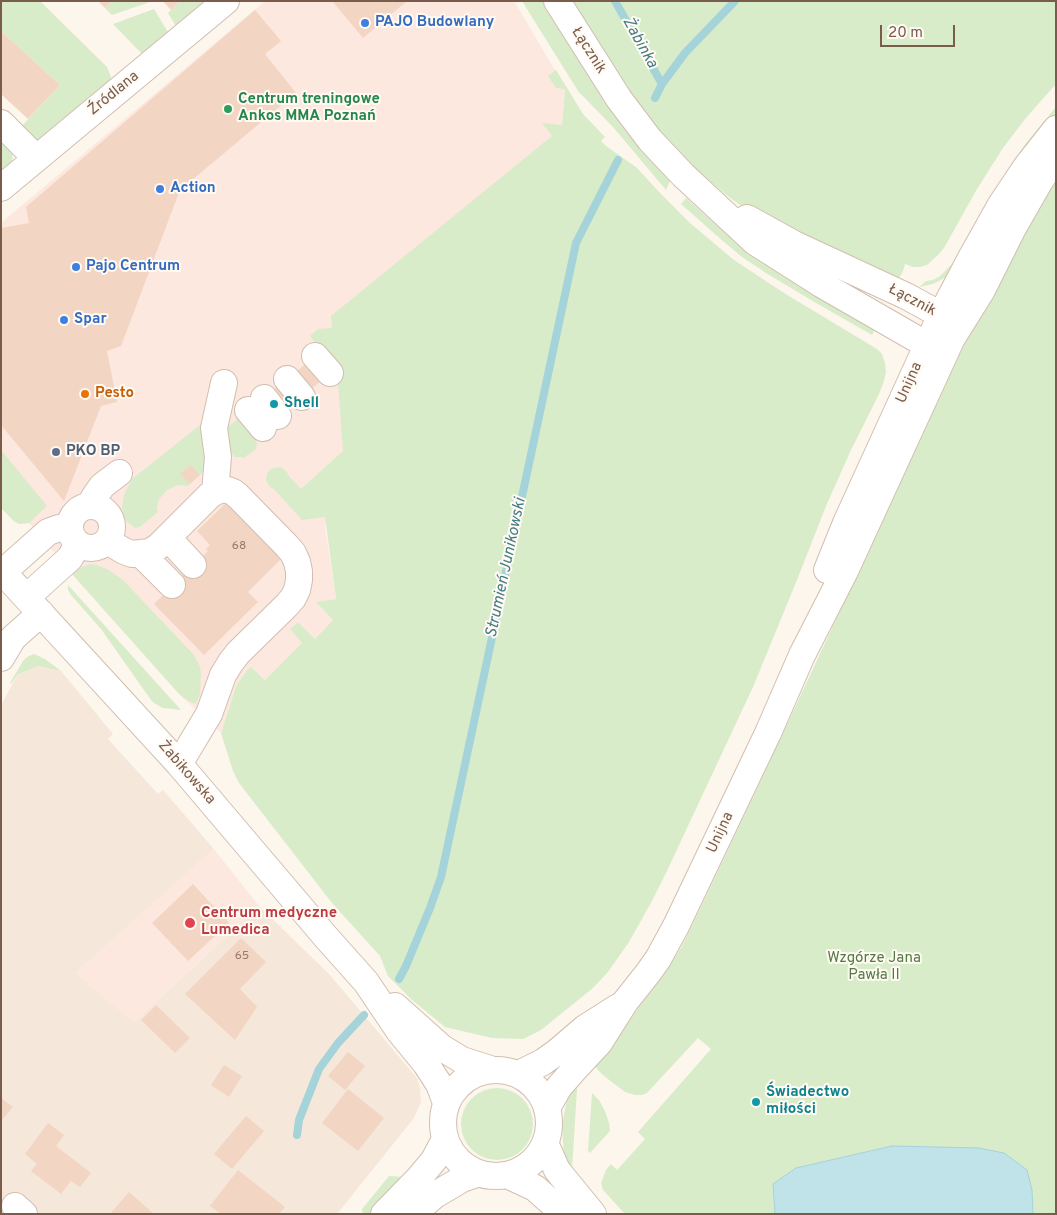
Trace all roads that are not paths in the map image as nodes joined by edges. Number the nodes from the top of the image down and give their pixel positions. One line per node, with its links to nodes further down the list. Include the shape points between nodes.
1 (226, 1): 6 (street, Źródlana)
2 (557, 1): 8 (street, Łącznik, via 634,120 662,154)
3 (1, 123): 6 (street)
4 (1056, 129): 9 (street, Unijna, via 1000,206)
5 (1056, 157): 10 (street, Unijna)
6 (36, 158): 7 (street, Źródlana)
7 (1, 188)
8 (699, 190): 9 (street, Łącznik, via 786,240); 11 (street, Łącznik, via 755,242)
9 (941, 315): 10 (street, Łącznik); 11 (street, Unijna)
10 (952, 338): 11 (street, Łącznik); 22 (street, Unijna, via 846,571)
11 (927, 345): 22 (street, Unijna, via 839,541 821,586)
12 (224, 384): 13 (street, via 214,428 218,457)
13 (215, 492): 16 (street); 24 (street, via 233,492 287,546 297,562 299,580 287,606 252,624 230,645 230,662 209,714)
14 (102, 521): 15 (street, via 77,510 70,521); 15 (street, via 102,545 90,548); 17 (street, via 124,551)
15 (74, 536): 19 (street, via 59,528 48,532); 21 (street, via 70,558)
16 (168, 538): 17 (street, via 150,552); 18 (street)
17 (141, 554): 20 (street)
18 (193, 565)
19 (2, 571): 21 (street, Żabikowska)
20 (172, 585)
21 (34, 605): 23 (street); 24 (street, Żabikowska)
22 (802, 655): 26 (street, Unijna, via 676,926 648,973)
23 (1, 658)
24 (179, 764): 25 (street, Żabikowska)
25 (366, 982): 27 (street, Żabikowska, via 442,1048 462,1060); 29 (street, Żabikowska, via 440,1084)
26 (625, 1002): 28 (street, Unijna, via 585,1028 543,1062); 30 (street, Unijna, via 599,1044 559,1087)
27 (490, 1069): 28 (street); 29 (street, via 463,1080)
28 (519, 1074): 30 (street, via 542,1094)
29 (446, 1103): 31 (street, via 443,1115)
30 (547, 1108): 32 (street, via 549,1126)
31 (445, 1139): 33 (street, via 452,1154 464,1166); 35 (street, via 434,1160)
32 (546, 1143): 34 (street, via 530,1164); 38 (street, via 557,1170)
33 (479, 1173): 34 (street); 36 (street, via 435,1195)
34 (507, 1175): 37 (street, via 535,1188)
35 (384, 1214)
36 (413, 1214)
37 (564, 1214)
38 (593, 1214)

